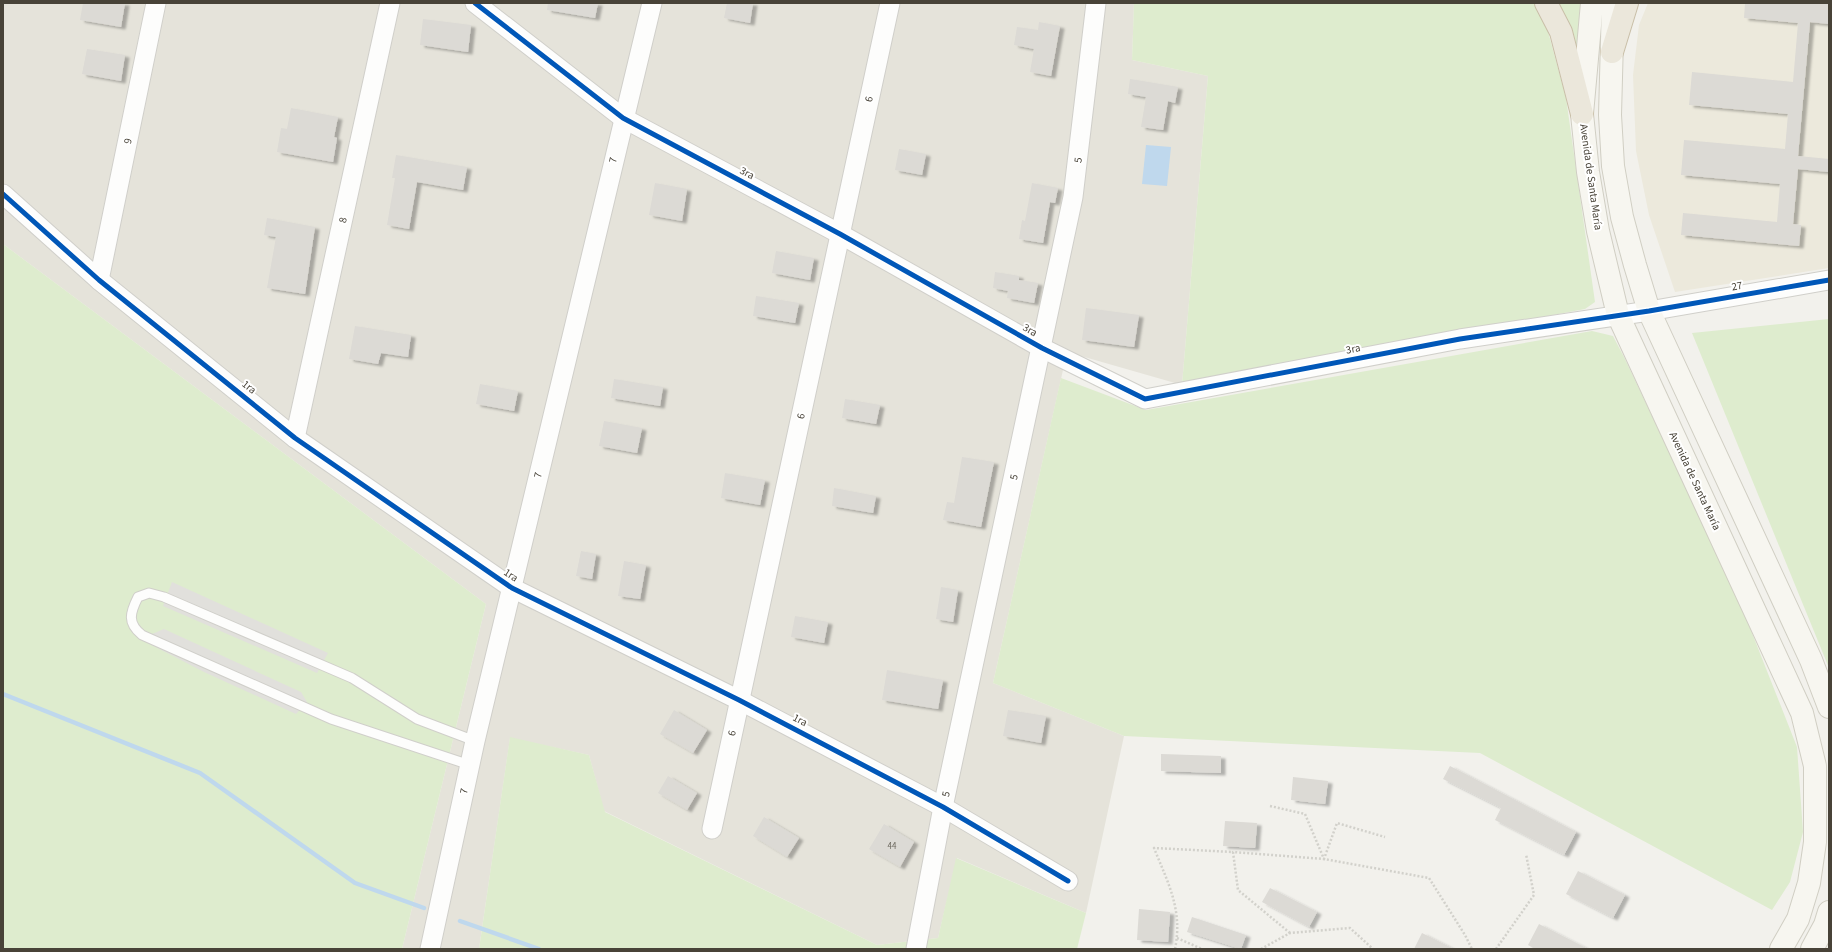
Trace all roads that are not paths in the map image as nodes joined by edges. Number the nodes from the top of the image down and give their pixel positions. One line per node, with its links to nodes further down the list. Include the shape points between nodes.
1 (156, 3): 16 (street, 9)
2 (390, 3): 21 (street, 8)
3 (475, 3): 13 (street, 3ra)
4 (652, 3): 13 (street, 7)
5 (890, 3): 15 (street, 6)
6 (1096, 3): 20 (street, 5, via 1073,197)
7 (1546, 3): 12 (highway, via 1560,32)
8 (1592, 3): 12 (street, Avenida de Santa María)
9 (1613, 3): 11 (street)
10 (1627, 3): 11 (highway)
11 (1612, 52): 18 (street, via 1610,115 1613,166 1622,217)
12 (1582, 114): 19 (street, Avenida de Santa María, via 1598,231)
13 (623, 118): 15 (street, 3ra); 22 (street, 7)
14 (3, 194): 16 (street, 1ra)
15 (840, 234): 20 (street, 3ra); 23 (street, 6)
16 (99, 280): 21 (street, 1ra)
17 (1829, 280): 18 (street, 27)
18 (1649, 311): 19 (street, 3ra); 24 (street, via 1811,660)
19 (1618, 315): 20 (street, 3ra, via 1460,339 1145,399); 33 (street, Avenida de Santa María, via 1802,713 1815,766 1815,842 1809,882 1798,919)
20 (1042, 348): 27 (street, 5)
21 (296, 438): 22 (street, 1ra)
22 (512, 588): 23 (street, 1ra); 25 (street, 7)
23 (739, 700): 27 (street, 1ra); 28 (street, 6)
24 (1829, 707)
25 (475, 741): 26 (street, 7); 26 (lane, via 417,719 352,678 164,597 149,593 138,597 132,608 131,618 135,629 142,635 331,719)
26 (470, 765): 31 (street, 7)
27 (943, 807): 29 (street, 1ra); 32 (street, 5)
28 (712, 829)
29 (1068, 881)
30 (1829, 912): 34 (street, via 1825,926)
31 (430, 949)
32 (916, 949)
33 (1781, 949)
34 (1812, 949)

